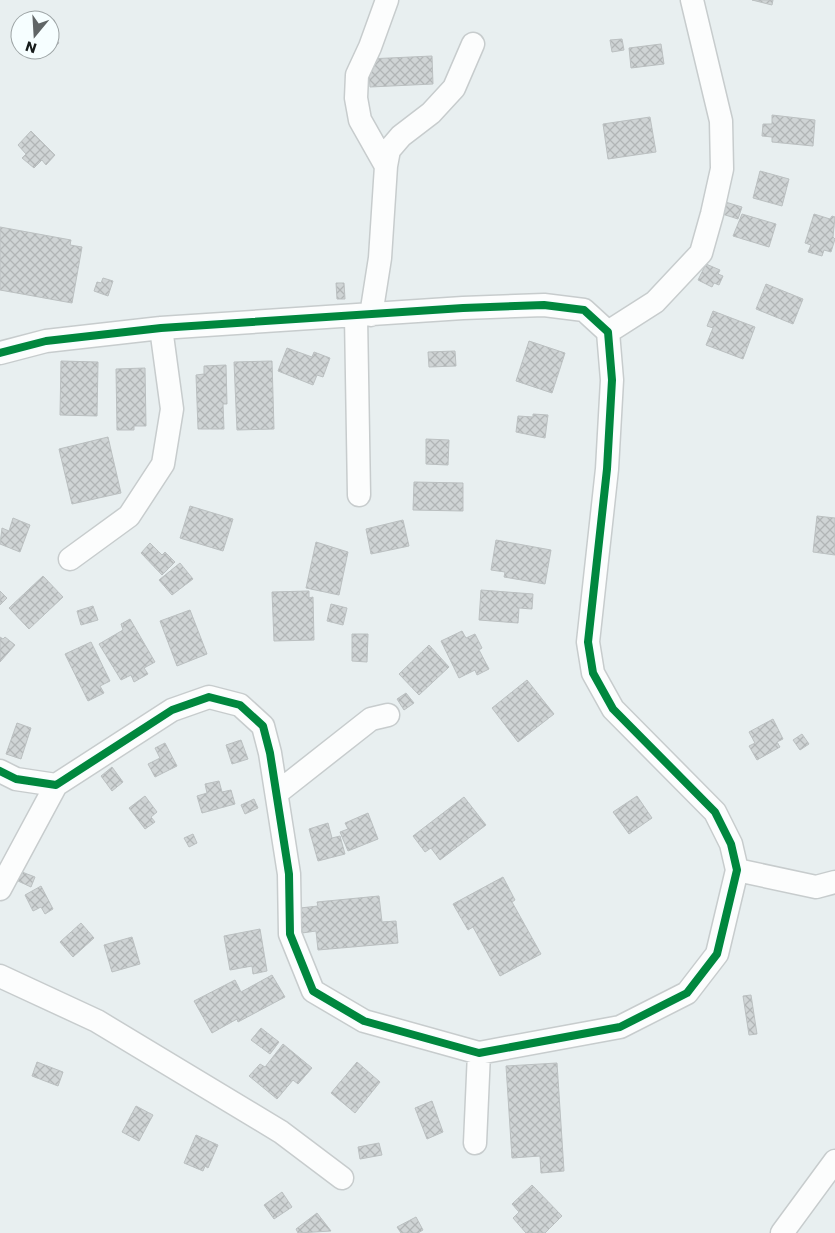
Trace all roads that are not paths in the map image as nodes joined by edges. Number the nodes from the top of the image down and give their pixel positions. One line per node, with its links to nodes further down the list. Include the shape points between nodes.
1 (387, 0): 4 (street, via 357,75 356,98 360,120)
2 (692, 0): 7 (street, via 721,121 722,169 712,214 701,253 655,302)
3 (473, 44): 4 (street, via 454,88 432,113 400,136 389,150)
4 (386, 166): 5 (street, via 380,258)
5 (363, 315): 6 (street); 7 (street, via 544,306 584,310); 9 (street)
6 (161, 328): 8 (street, via 46,341); 10 (street, via 172,409 163,464 129,516)
7 (608, 332): 15 (street, via 612,380 607,469 588,642 593,673 613,709 716,812 731,844)
8 (0, 353)
9 (359, 495)
10 (70, 559)
11 (388, 715): 14 (street, via 370,719)
12 (0, 771): 13 (street, via 16,778)
13 (56, 785): 14 (street, via 172,710 209,697 240,706 263,726); 17 (street)
14 (277, 793): 19 (street, via 289,874 290,934 314,991 364,1021)
15 (737, 870): 16 (street, via 816,887); 19 (street, via 717,954 687,993 620,1027)
16 (835, 882)
17 (0, 889)
18 (0, 976): 22 (street, via 97,1021 281,1132)
19 (479, 1053): 20 (street)
20 (475, 1143)
21 (835, 1160): 23 (street)
22 (342, 1178)
23 (782, 1233)

